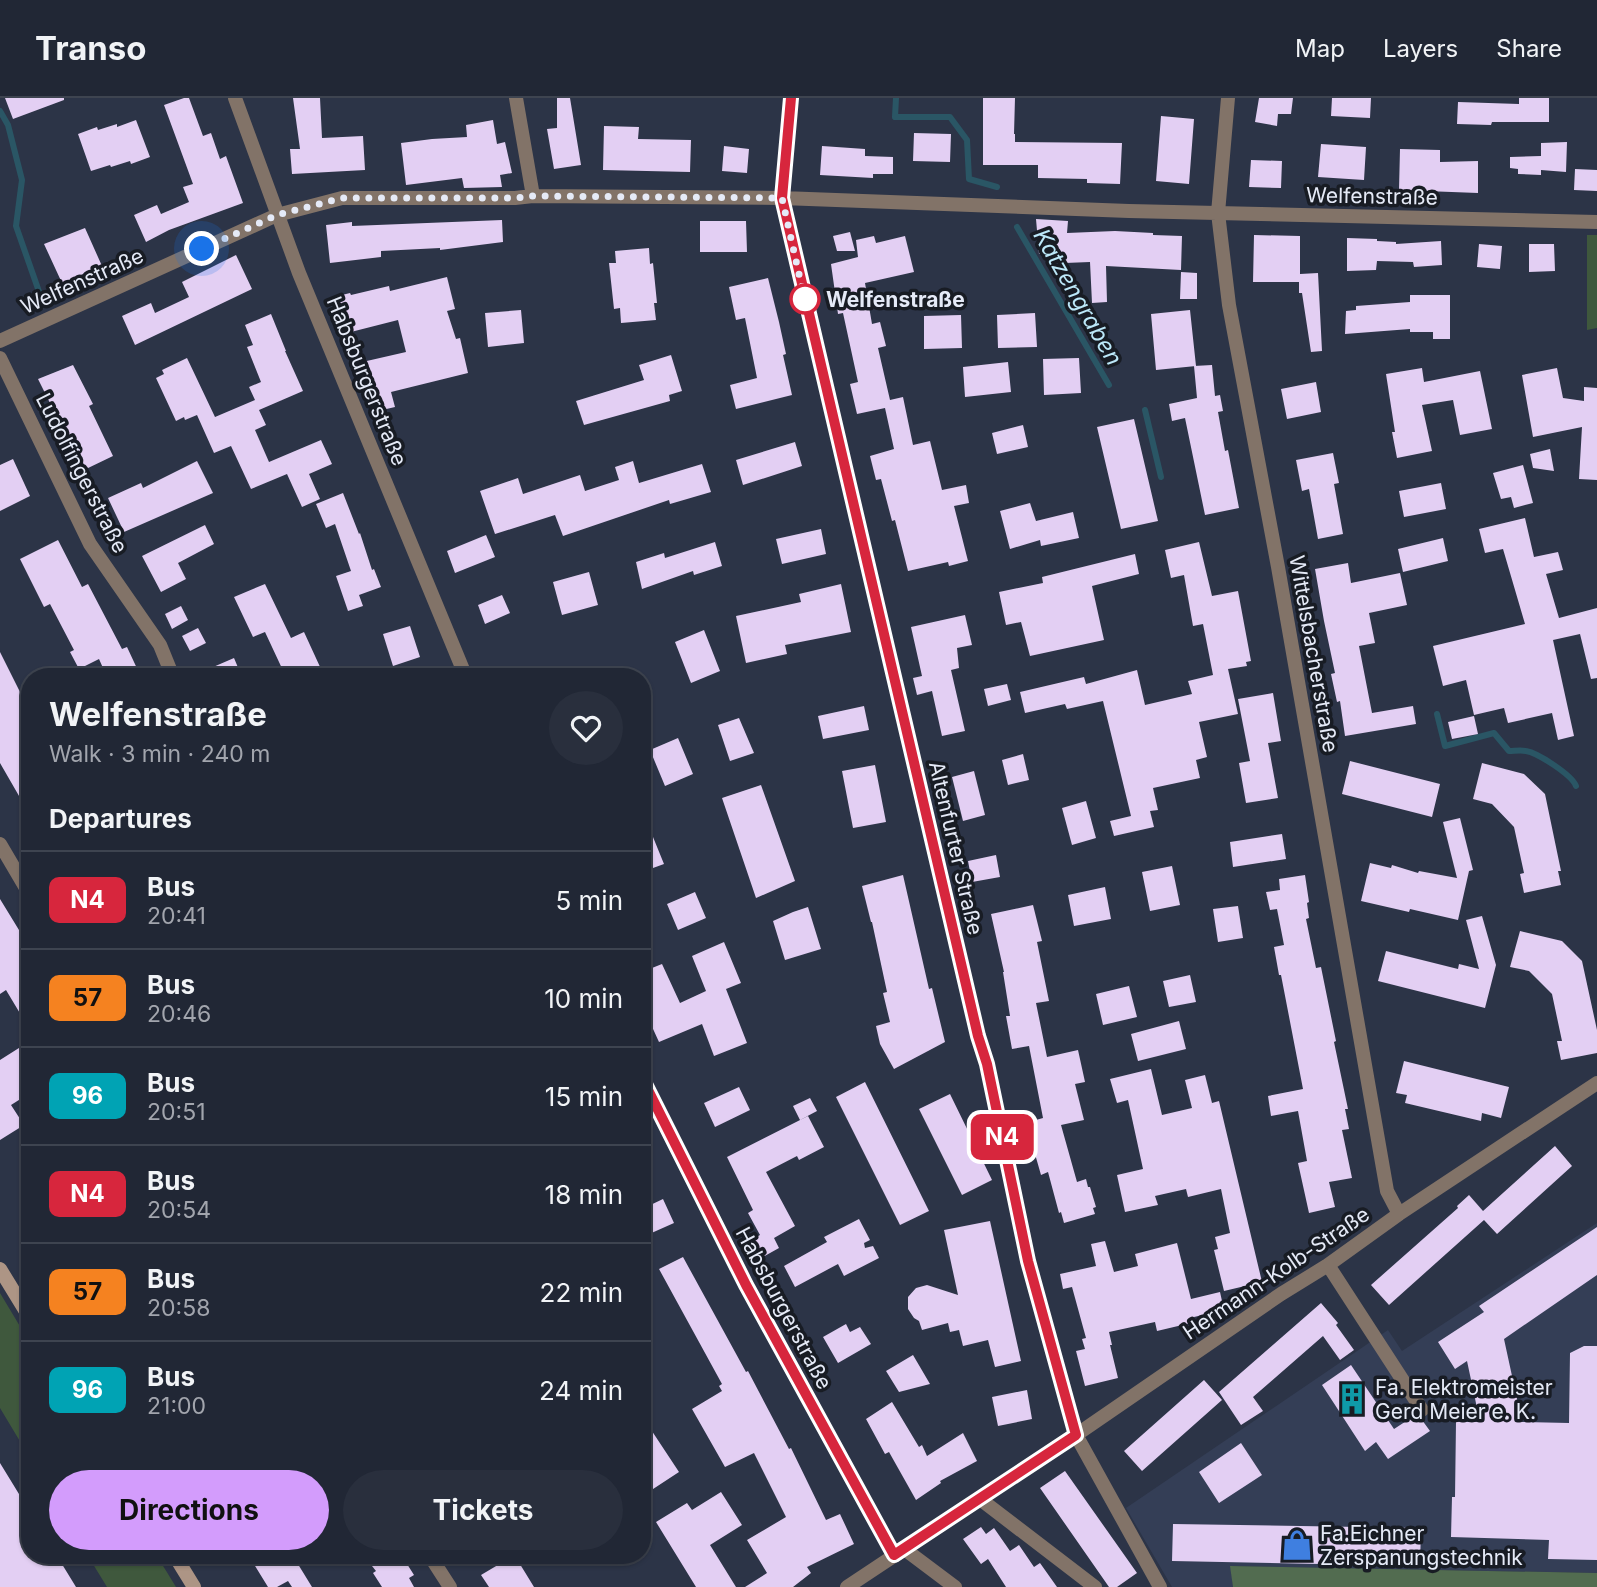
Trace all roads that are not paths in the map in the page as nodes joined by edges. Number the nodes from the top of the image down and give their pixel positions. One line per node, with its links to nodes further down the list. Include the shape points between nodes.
1 (235, 98): 8 (street, Habsburgerstraße)
2 (516, 98): 5 (street)
3 (791, 98): 6 (street, Altenfurter Straße)
4 (1228, 98): 7 (street, Wittelsbacherstraße)
5 (533, 196): 6 (street, Welfenstraße); 8 (street, Welfenstraße, via 342,198)
6 (782, 198): 7 (street, Welfenstraße); 23 (street, Altenfurter Straße, via 987,1064 1028,1261)
7 (1218, 213): 9 (street, Welfenstraße); 18 (street, Wittelsbacherstraße, via 1231,318 1387,1191)
8 (277, 215): 10 (street, Welfenstraße); 13 (street, Habsburgerstraße)
9 (1597, 222)
10 (0, 341)
11 (0, 358): 12 (street, Ludolfingerstraße, via 90,544 160,645)
12 (169, 668)
13 (462, 668)
14 (0, 844): 15 (street)
15 (21, 880)
16 (1597, 1083): 18 (street, Hermann-Kolb-Straße)
17 (651, 1096): 25 (street, Habsburgerstraße, via 746,1285)
18 (1399, 1214): 19 (street, Hermann-Kolb-Straße)
19 (1328, 1265): 22 (street); 23 (street, Hermann-Kolb-Straße)
20 (0, 1269): 21 (main road)
21 (21, 1303)
22 (1422, 1410)
23 (1076, 1435): 24 (street, Hermann-Kolb-Straße); 28 (street, Altenfurter Straße)
24 (980, 1499): 25 (street, Hermann-Kolb-Straße); 33 (street)
25 (899, 1552): 31 (street, Hermann-Kolb-Straße); 32 (street)
26 (180, 1564): 29 (main road)
27 (435, 1564): 30 (street)
28 (1155, 1585)
29 (194, 1587)
30 (450, 1587)
31 (847, 1587)
32 (955, 1587)
33 (1095, 1587)

